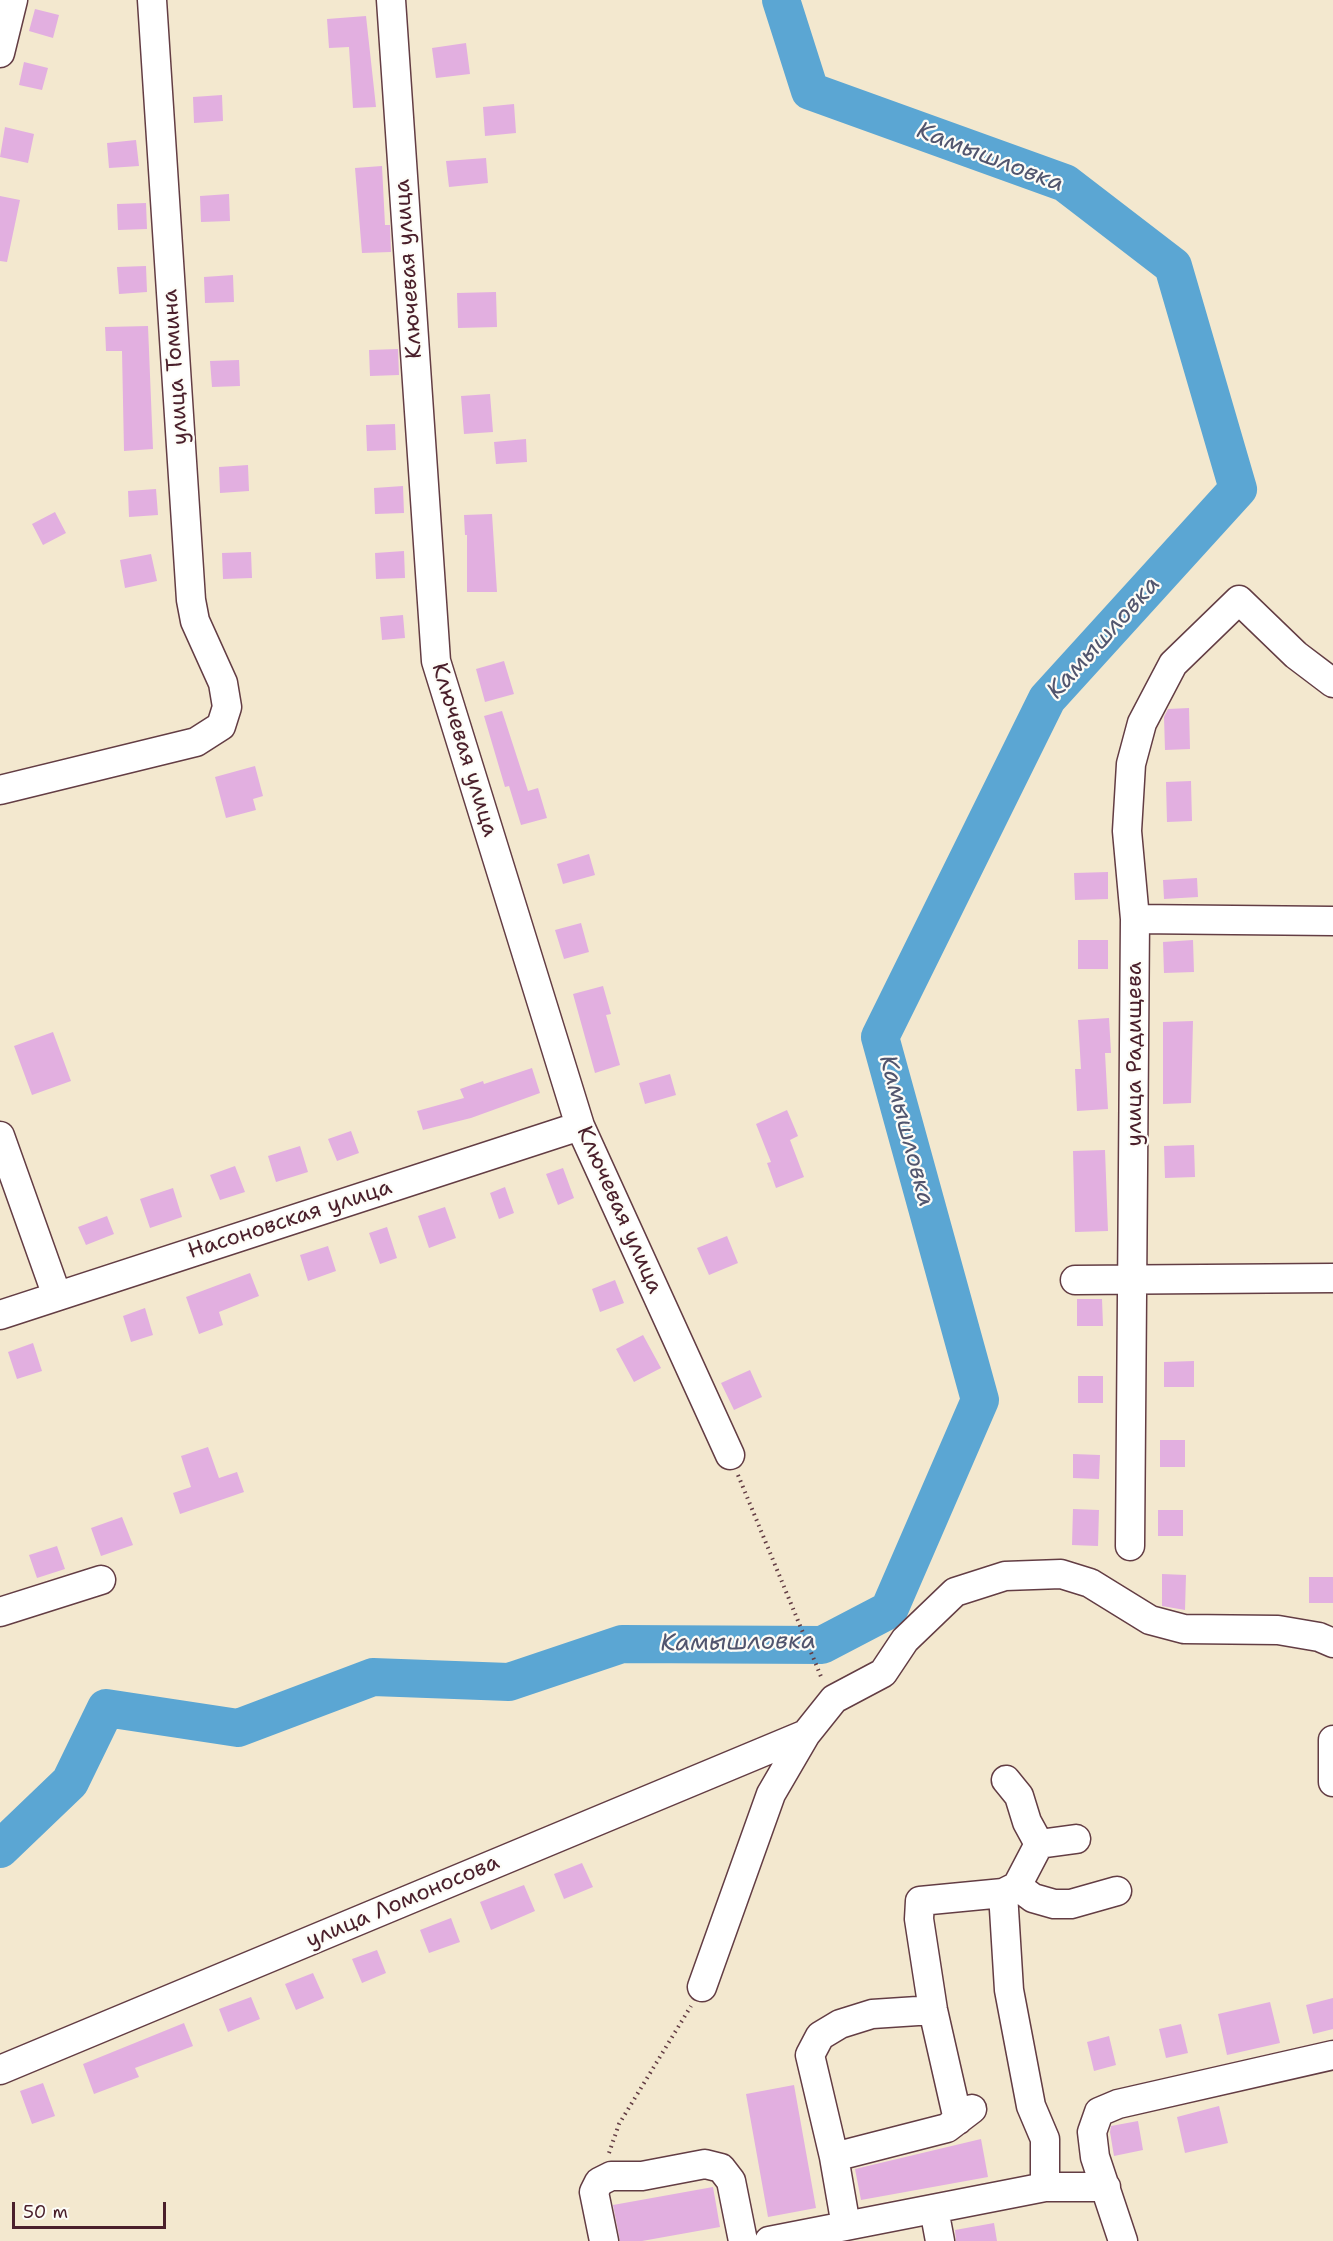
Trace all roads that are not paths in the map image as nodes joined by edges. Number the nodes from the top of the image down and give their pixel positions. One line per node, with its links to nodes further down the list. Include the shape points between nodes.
1 (13, 0): 4 (street)
2 (152, 0): 6 (street, улица Томина, via 190,600 195,621 223,683 227,707 221,726 196,742)
3 (390, 0): 9 (street, Ключевая улица, via 436,662)
4 (0, 52)
5 (1333, 683): 7 (street, улица Радищева, via 1296,655 1239,600 1173,664 1142,723 1131,764 1127,831)
6 (0, 790)
7 (1136, 919): 8 (street); 13 (street, улица Радищева)
8 (1333, 921)
9 (580, 1125): 14 (street, Насоновская улица); 16 (street, Ключевая улица)
10 (0, 1136): 14 (street)
11 (1333, 1278): 13 (street)
12 (1075, 1280): 13 (street)
13 (1135, 1280): 17 (street, улица Радищева)
14 (57, 1296): 15 (street, Насоновская улица)
15 (0, 1315)
16 (730, 1455)
17 (1130, 1546)
18 (101, 1580): 19 (street)
19 (0, 1612)
20 (1333, 1643): 21 (street, via 1278,1630 1184,1629 1150,1620 1090,1583 1061,1574 1005,1576 954,1592 905,1641 883,1673 834,1699)
21 (806, 1734): 29 (street, via 771,1794); 32 (street, улица Ломоносова)
22 (1333, 1740): 24 (street)
23 (1006, 1780): 26 (street, via 1019,1796)
24 (1333, 1782)
25 (1076, 1839): 26 (street)
26 (1038, 1844): 27 (street)
27 (1010, 1889): 28 (street, via 1054,1904 1071,1904); 30 (street, via 920,1901 919,1919); 34 (street, via 1009,1990 1031,2106 1045,2139)
28 (1117, 1891)
29 (702, 1987)
30 (933, 2010): 33 (street, via 872,2014 840,2024 820,2036 810,2055); 33 (street, via 966,2114 947,2128)
31 (1333, 2055): 35 (street, via 1118,2103 1099,2112 1092,2132 1095,2157)
32 (0, 2070)
33 (834, 2157): 37 (street)
34 (1045, 2187): 35 (street); 36 (street)
35 (1106, 2187): 42 (street)
36 (934, 2209): 37 (street); 41 (street)
37 (846, 2226): 40 (street)
38 (604, 2241): 39 (street, via 594,2192 599,2182 611,2176 642,2176 705,2164 721,2169 731,2181)
39 (743, 2241)
40 (769, 2241)
41 (940, 2241)
42 (1123, 2241)

